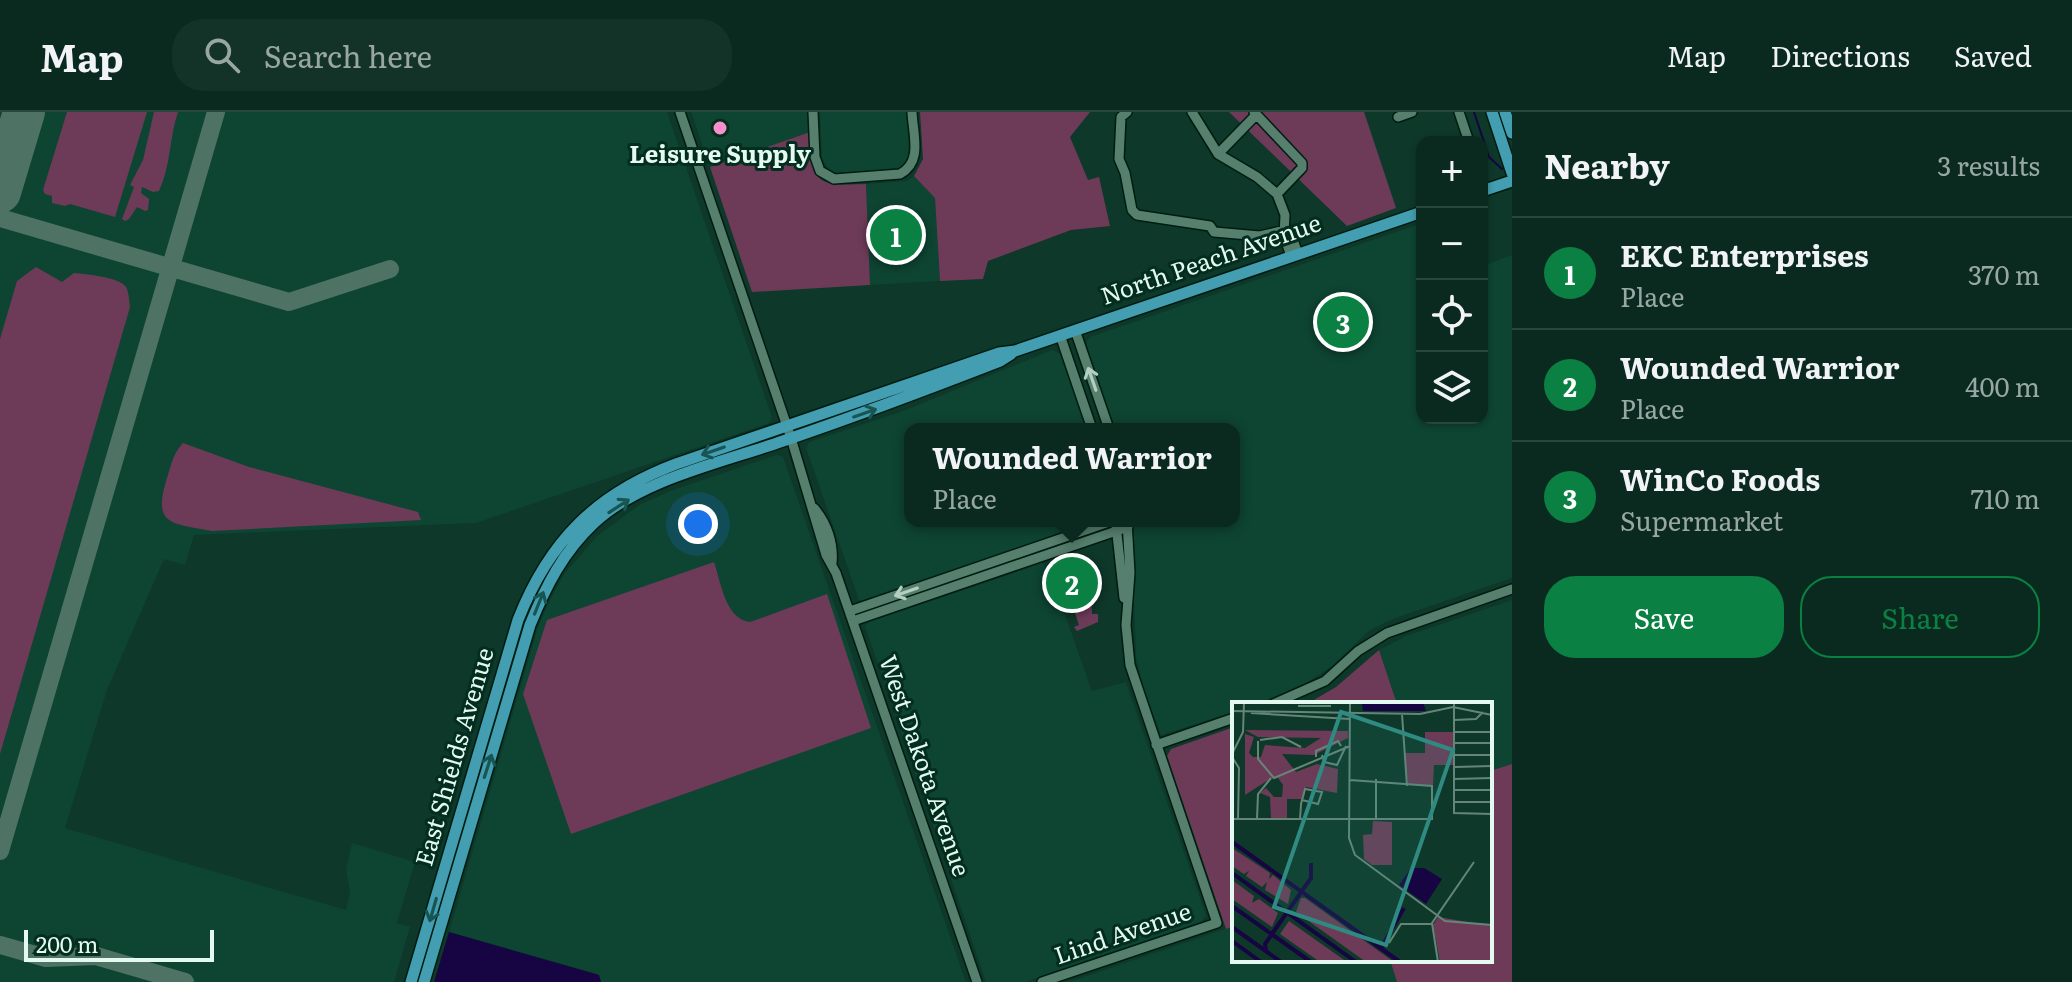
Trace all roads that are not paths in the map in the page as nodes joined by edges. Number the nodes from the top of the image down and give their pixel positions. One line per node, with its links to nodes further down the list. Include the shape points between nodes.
1 (680, 112): 27 (street, West Dakota Avenue)
2 (813, 112): 3 (street, via 815,157 820,171 834,179 909,170 915,162)
3 (912, 112)
4 (1127, 112): 20 (street, via 1121,117 1119,159 1137,215 1210,226 1214,232 1260,236)
5 (1192, 112): 14 (street)
6 (1412, 112): 11 (street)
7 (1459, 112): 13 (street)
8 (1492, 112): 15 (main road)
9 (1505, 112): 12 (main road)
10 (1255, 113): 14 (street); 18 (street, via 1302,163)
11 (1398, 117)
12 (1512, 133)
13 (1467, 136)
14 (1218, 154): 18 (street)
15 (1512, 173)
16 (1512, 181): 17 (main road)
17 (1488, 186)
18 (1277, 194): 20 (street)
19 (1416, 214): 21 (main road, North Peach Avenue)
20 (1285, 230): 21 (street, via 1291,234)
21 (1294, 255): 22 (main road, North Peach Avenue)
22 (1075, 330): 23 (main road, North Peach Avenue); 26 (street, one-way to 22)
23 (1060, 335): 24 (main road, North Peach Avenue); 25 (street)
24 (1015, 351): 27 (main road, North Peach Avenue); 28 (main road, North Peach Avenue, one-way to 24, via 943,384)
25 (1090, 423)
26 (1107, 423)
27 (786, 426): 28 (street, West Dakota Avenue); 33 (main road, North Peach Avenue, one-way to 33, via 632,482 588,514)
28 (791, 438): 33 (main road, North Peach Avenue, one-way to 28, via 596,521 655,485); 35 (street, West Dakota Avenue)
29 (1106, 527): 35 (street, one-way to 35)
30 (1107, 527): 37 (street)
31 (1115, 527): 36 (street)
32 (1128, 527): 36 (street)
33 (558, 554): 38 (main road, East Shields Avenue, via 532,585); 39 (main road, East Shields Avenue, one-way to 33)
34 (1512, 589): 40 (street, via 1387,633 1325,681)
35 (850, 611): 37 (street, West Dakota Avenue)
36 (1127, 617): 42 (street, via 1130,665)
37 (853, 621): 45 (street, West Dakota Avenue)
38 (510, 647): 39 (main road); 43 (main road, East Shields Avenue, one-way to 43)
39 (523, 650): 44 (main road, East Shields Avenue, one-way to 39)
40 (1278, 702)
41 (1232, 719): 42 (street)
42 (1156, 745): 46 (street, Lind Avenue, via 1217,923)
43 (411, 982)
44 (424, 982)
45 (977, 982)
46 (1042, 982)

